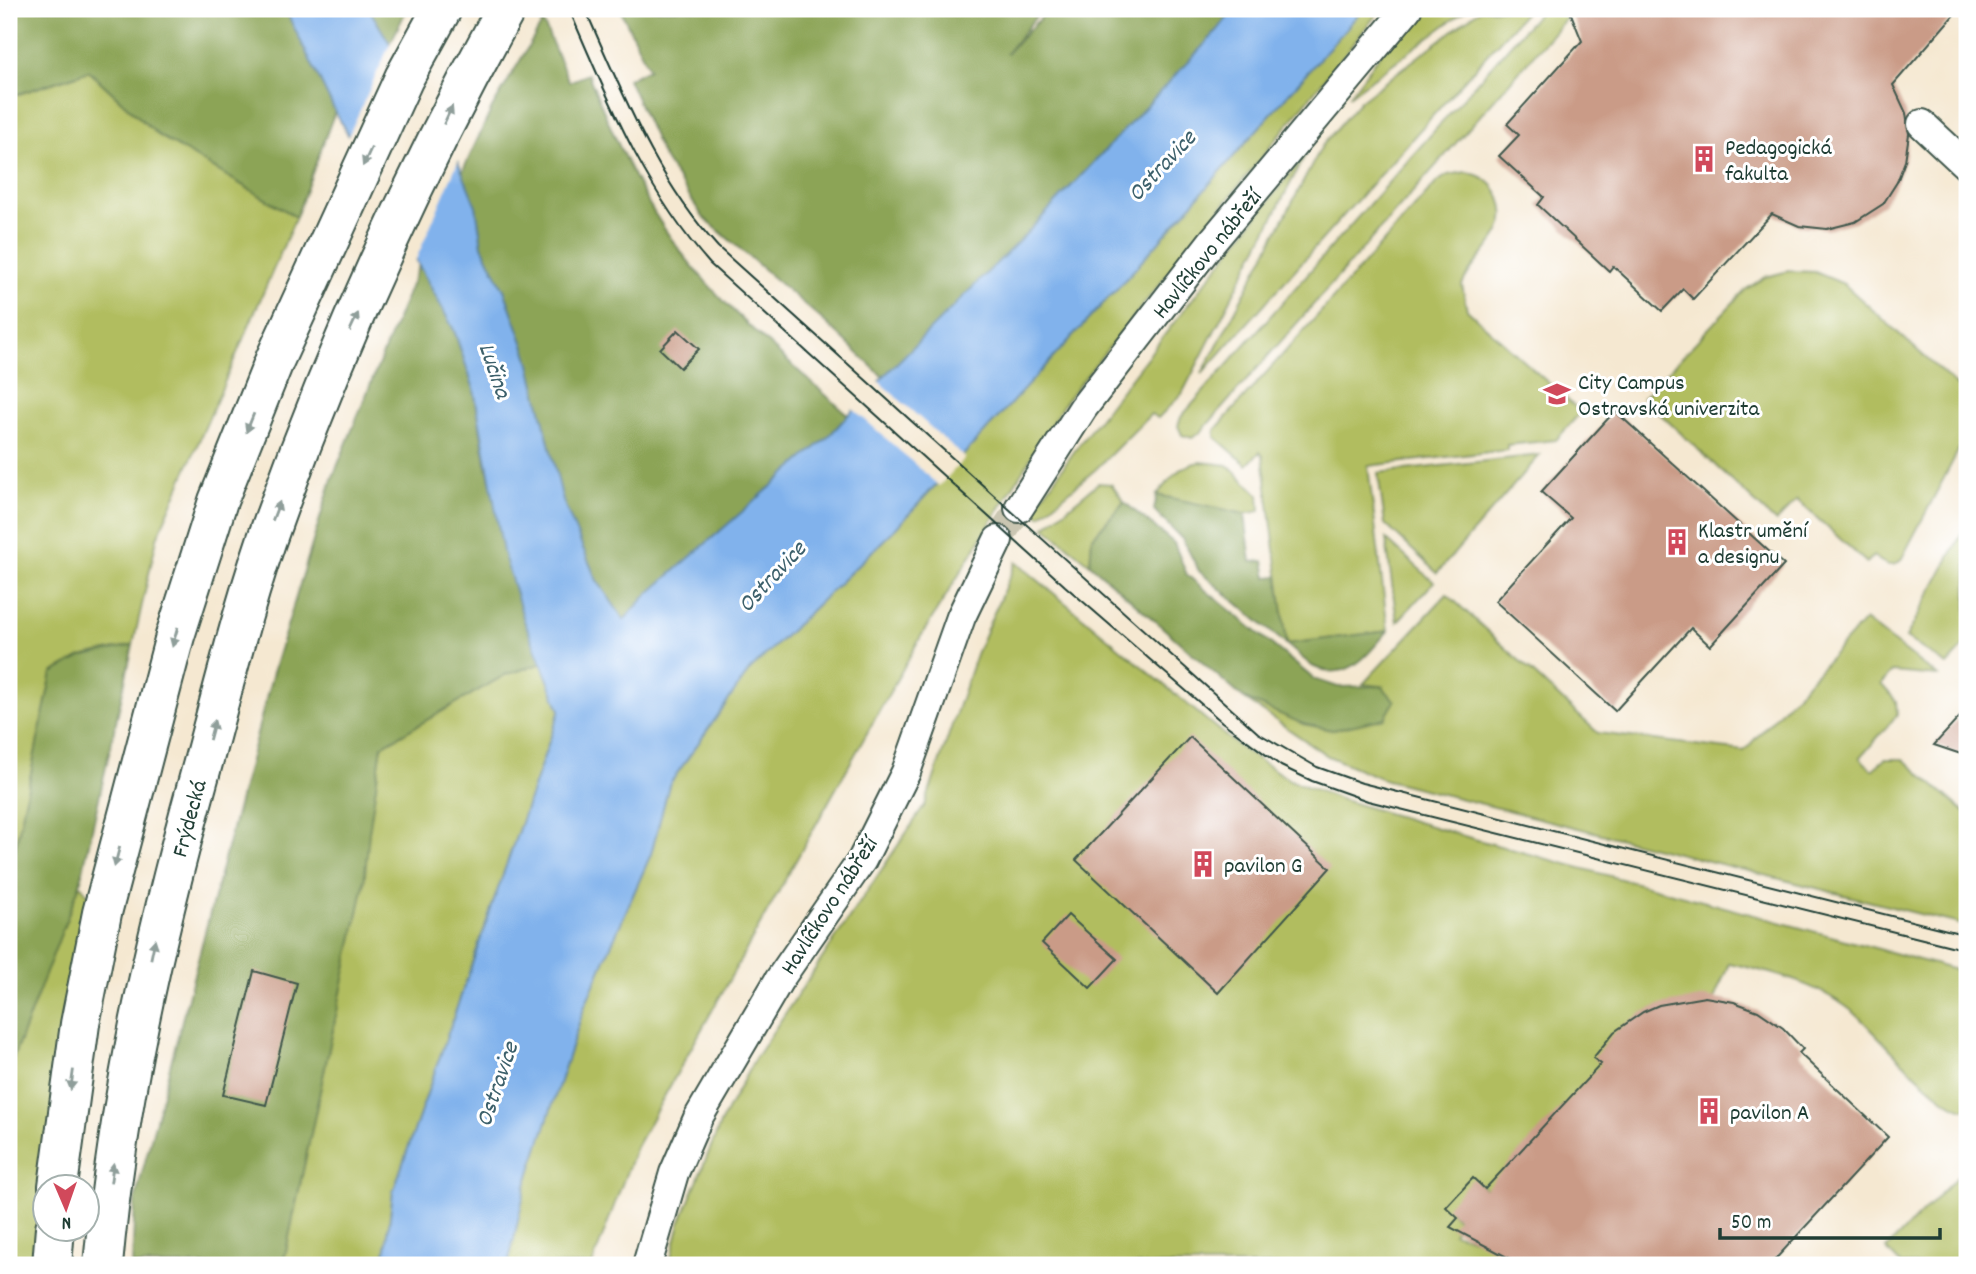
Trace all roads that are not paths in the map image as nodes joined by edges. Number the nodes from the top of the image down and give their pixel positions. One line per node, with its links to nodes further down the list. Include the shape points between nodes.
1 (442, 9): 8 (main road, one-way to 8, via 404,78 275,359 218,501 171,649 102,913 80,1024)
2 (506, 9): 11 (main road, Frýdecká, one-way to 2, via 126,1082 159,922 268,535 325,384 451,108)
3 (1407, 9): 6 (street, Havlíčkovo nábřeží, via 1083,408)
4 (1922, 124): 5 (street)
5 (1967, 166)
6 (1019, 508)
7 (998, 540): 12 (street, Havlíčkovo nábřeží, via 961,617 906,772 862,860 779,980 698,1118 674,1173)
8 (60, 1172)
9 (54, 1242): 10 (main road)
10 (52, 1265)
11 (103, 1265)
12 (647, 1265)

